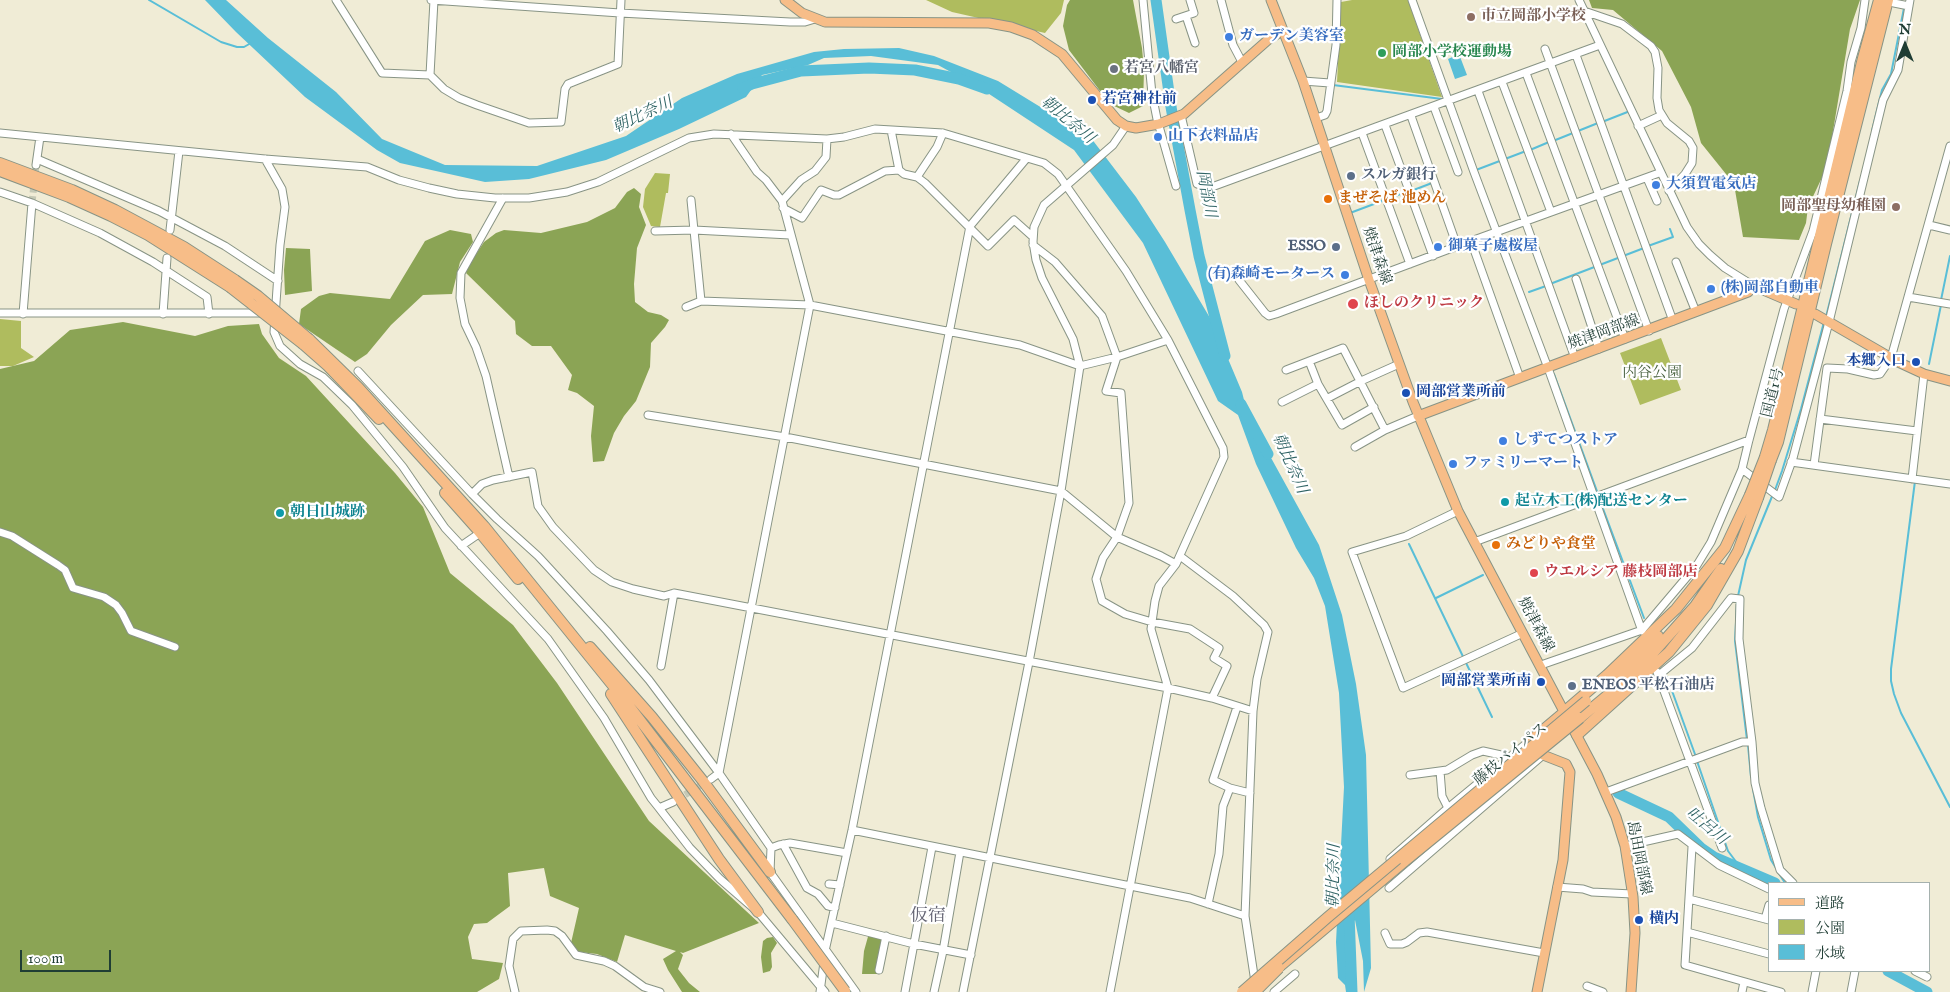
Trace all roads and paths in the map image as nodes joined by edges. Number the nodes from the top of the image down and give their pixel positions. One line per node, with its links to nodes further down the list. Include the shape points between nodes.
1 (336, 0): 30 (street, via 382,73)
2 (433, 0): 15 (street); 30 (street)
3 (621, 0): 18 (street)
4 (785, 0): 20 (main road)
5 (1144, 0): 41 (street, via 1152,94)
6 (1190, 0): 19 (street, via 1194,13)
7 (1221, 0): 27 (street, via 1233,46)
8 (1271, 0): 22 (main road, 焼津森線)
9 (1336, 0): 33 (street, via 1336,45)
10 (1412, 0): 35 (street)
11 (1579, 0): 17 (street)
12 (1864, 0): 103 (street, via 1847,92)
13 (1879, 0): 147 (highway, 国道1号)
14 (1891, 1): 16 (street); 147 (highway, 国道1号, via 1828,234 1778,442)
15 (507, 3): 18 (street)
16 (1910, 3): 115 (street, via 1898,70 1882,100)
17 (1584, 11): 24 (street); 38 (street, via 1622,24 1651,46 1657,59)
18 (620, 13): 20 (street, via 798,22); 30 (street, via 618,64 568,84 564,89 562,122 529,123 477,105 444,89)
19 (1186, 16): 21 (street); 23 (street)
20 (816, 19): 43 (main road, via 825,22 989,23 1011,27 1033,35 1062,54 1110,112)
21 (1176, 19)
22 (1283, 30): 27 (main road); 31 (main road, 焼津森線)
23 (1195, 43)
24 (1600, 45): 26 (street); 44 (street)
25 (1545, 49): 28 (street)
26 (1576, 55): 28 (street); 66 (street)
27 (1242, 62): 37 (main road)
28 (1551, 64): 29 (street); 69 (street)
29 (1526, 73): 32 (street); 74 (street)
30 (430, 75)
31 (1303, 81): 33 (street); 40 (main road, 焼津森線)
32 (1502, 82): 34 (street); 76 (street)
33 (1330, 83): 40 (street, via 1326,113)
34 (1478, 91): 35 (street); 78 (street)
35 (1449, 102): 36 (street); 85 (street)
36 (1434, 107): 39 (street); 60 (street)
37 (1180, 115): 41 (main road); 53 (street, via 1196,184 1201,187 1215,187)
38 (1662, 115): 44 (street); 67 (street, via 1666,123 1693,148 1692,163)
39 (1411, 116): 42 (street); 89 (street)
40 (1316, 118): 53 (main road, 焼津森線)
41 (1160, 124): 43 (main road, via 1136,128); 65 (street)
42 (1386, 125): 48 (street); 90 (street)
43 (1126, 126): 64 (street, via 1119,139)
44 (1638, 126): 61 (street)
45 (891, 130): 47 (street); 51 (street, via 875,129); 59 (street)
46 (0, 133): 50 (street)
47 (943, 133): 56 (street); 62 (street)
48 (1362, 133): 53 (street); 93 (street)
49 (731, 134): 51 (street); 70 (street, via 689,138 598,182 566,192); 75 (street)
50 (40, 137): 54 (street); 77 (street, via 36,162 105,187)
51 (827, 139): 75 (street, via 826,157 801,180)
52 (1950, 146): 79 (street)
53 (1324, 147): 96 (main road, 焼津森線)
54 (179, 151): 55 (street); 77 (street)
55 (265, 159): 70 (street, via 367,168 447,192); 98 (street, via 282,189 285,207)
56 (1026, 159): 64 (street, via 1044,163); 80 (street)
57 (0, 163): 99 (highway, via 115,210 184,247)
58 (0, 170): 99 (highway, via 111,216)
59 (899, 170): 62 (street); 75 (street, via 885,170 839,195 821,190 802,218)
60 (1458, 172)
61 (1659, 173): 63 (street); 67 (street)
62 (917, 177): 80 (street)
63 (1648, 178): 66 (street); 72 (street)
64 (1069, 182): 87 (street, via 1044,205 1037,218); 119 (street)
65 (1176, 186)
66 (1623, 186): 69 (street); 114 (street)
67 (1669, 191): 100 (street, via 1699,244 1725,268)
68 (0, 192): 73 (street)
69 (1598, 195): 74 (street); 116 (street)
70 (503, 198): 152 (street, via 461,273 460,298 465,324 486,376)
71 (691, 200): 82 (street)
72 (1657, 201)
73 (32, 204): 94 (street, via 100,233); 110 (street)
74 (1574, 204): 76 (street); 118 (street)
75 (782, 205): 86 (street)
76 (1550, 212): 78 (street)
77 (171, 218): 81 (street); 98 (street, via 225,246)
78 (1524, 222): 85 (street); 123 (street)
79 (1929, 225): 83 (street); 101 (street)
80 (970, 226): 87 (street, via 988,246 1014,220); 117 (street)
81 (170, 230)
82 (694, 230): 84 (street); 86 (street); 102 (street)
83 (1950, 230)
84 (655, 231)
85 (1497, 232): 88 (street); 128 (street)
86 (790, 235): 105 (street)
87 (1033, 241): 122 (street, via 1102,316); 127 (street, via 1038,268 1073,339)
88 (1471, 241): 89 (street); 132 (street)
89 (1457, 246): 90 (street)
90 (1433, 256): 93 (street)
91 (167, 258): 94 (street)
92 (1676, 262): 107 (street)
93 (1410, 264): 96 (street)
94 (166, 271): 111 (street); 112 (street, via 207,297)
95 (1239, 280): 96 (street, via 1269,316)
96 (1369, 280): 126 (main road, 焼津森線)
97 (1576, 280): 121 (street)
98 (278, 281): 109 (street)
99 (233, 283): 120 (highway, bridge, via 258,296)
100 (1754, 286): 103 (main road); 107 (main road, 焼津岡部線, via 1748,292)
101 (1908, 297): 104 (street); 124 (street)
102 (701, 301): 105 (street); 106 (street)
103 (1792, 302): 145 (street)
104 (1950, 304)
105 (810, 305): 117 (street); 144 (street)
106 (686, 307)
107 (1696, 312): 114 (main road, 焼津岡部線)
108 (0, 313): 110 (street)
109 (276, 313): 112 (street); 167 (street, via 274,332 280,346 323,378 352,405)
110 (23, 314): 111 (street)
111 (163, 314): 112 (street)
112 (209, 314)
113 (1815, 314): 115 (main road)
114 (1673, 321): 116 (main road, 焼津岡部線)
115 (1829, 322): 124 (main road); 148 (street)
116 (1649, 331): 118 (main road, 焼津岡部線)
117 (950, 332): 127 (street, via 1020,345); 149 (street)
118 (1625, 339): 121 (main road, 焼津岡部線)
119 (1168, 340): 122 (street); 169 (street, via 1223,448 1224,457)
120 (306, 342): 171 (highway, via 333,360 384,415 484,526); 183 (highway, via 477,529)
121 (1599, 349): 123 (main road, 焼津岡部線)
122 (1117, 357): 127 (street); 165 (street, via 1106,391 1121,393 1129,504)
123 (1576, 358): 128 (main road, 焼津岡部線)
124 (1891, 358): 131 (main road); 141 (street, via 1880,374 1874,375 1848,368 1827,368)
125 (1309, 361): 129 (street); 133 (street, via 1343,348); 135 (street)
126 (1399, 364): 133 (street); 140 (main road, 焼津森線)
127 (1080, 366): 155 (street)
128 (1548, 368): 132 (main road, 焼津岡部線); 157 (street)
129 (1286, 370)
130 (358, 371): 156 (street)
131 (1924, 374): 134 (main road); 143 (street)
132 (1520, 378): 140 (main road, 焼津岡部線)
133 (1361, 381): 136 (street); 138 (street)
134 (1950, 381)
135 (1318, 384): 136 (street); 137 (street)
136 (1328, 398): 138 (street, via 1342,425)
137 (1282, 402)
138 (1374, 407): 142 (street)
139 (648, 415): 144 (street)
140 (1418, 416): 142 (street); 160 (main road, 焼津森線)
141 (1820, 419): 143 (street); 150 (street)
142 (1386, 430): 146 (street)
143 (1918, 431): 153 (street)
144 (785, 437): 149 (street); 173 (street)
145 (1748, 440): 151 (street); 157 (street)
146 (1355, 447)
147 (1768, 458): 158 (highway, 国道1号, bridge)
148 (1792, 462): 150 (street); 151 (street, via 1779,497)
149 (924, 464): 155 (street); 177 (street)
150 (1814, 465): 153 (street)
151 (1742, 469): 176 (street, via 1705,553)
152 (509, 477): 156 (street, via 482,484); 172 (street, via 532,472 538,506 553,527 594,570 612,582 633,589 664,596)
153 (1912, 479): 154 (street)
154 (1950, 484)
155 (1061, 491): 165 (street); 179 (street)
156 (472, 494): 161 (street)
157 (1594, 497): 166 (street); 176 (street)
158 (1754, 497): 159 (highway, 国道1号); 168 (highway, 国道1号)
159 (1753, 509): 188 (highway, 国道1号, via 1738,550 1693,624 1669,652); 240 (highway, 藤枝バイパス, bridge, via 1726,562 1684,619 1640,666)
160 (1458, 511): 166 (main road, 焼津森線); 175 (street, via 1406,536 1352,552 1403,688)
161 (497, 519): 162 (street); 195 (street, via 538,556 649,680)
162 (489, 525)
163 (0, 532): 178 (street, via 58,564 73,588 104,597 116,605 131,631)
164 (477, 535): 167 (street)
165 (1117, 537): 170 (street); 174 (street, via 1103,558 1096,579 1102,601 1125,614)
166 (1473, 540): 175 (main road, 焼津森線)
167 (461, 546): 202 (street, via 548,639 604,718)
168 (1726, 548): 187 (highway, 国道1号, via 1676,609); 261 (highway, 藤枝バイパス, bridge, via 1663,632 1632,662)
169 (1180, 556): 170 (street); 186 (street, via 1233,596 1268,632)
170 (1176, 564): 174 (street, via 1159,586)
171 (533, 587): 214 (highway, via 652,717); 229 (highway, via 623,698)
172 (674, 593): 173 (street); 181 (street)
173 (752, 608): 177 (street); 195 (street)
174 (1152, 622): 182 (street, via 1151,629); 184 (street, via 1190,629 1219,648 1214,658 1227,666)
175 (1523, 633): 180 (main road, 焼津森線)
176 (1643, 633): 180 (street)
177 (890, 635): 179 (street); 204 (street)
178 (175, 647)
179 (1029, 662): 182 (street); 213 (street)
180 (1541, 665): 187 (main road, 焼津森線)
181 (662, 666)
182 (1168, 688): 184 (street); 218 (street)
183 (612, 694): 226 (highway, via 719,859); 229 (highway)
184 (1212, 698): 185 (street)
185 (1237, 707): 186 (street); 198 (street, via 1213,780)
186 (1252, 711): 199 (street)
187 (1564, 711): 188 (main road, 島田岡部線); 190 (main road)
188 (1577, 735): 200 (main road, 島田岡部線)
189 (1752, 742): 193 (street, via 1742,742); 193 (street, via 1738,639 1740,599 1732,598 1692,648 1657,672); 215 (street, via 1760,808 1780,870)
190 (1527, 743): 191 (main road); 192 (street)
191 (1543, 755): 219 (main road, via 1566,764 1570,772 1565,846); 220 (street)
192 (1510, 757): 194 (street, via 1483,751); 203 (street)
193 (1690, 762): 200 (street); 210 (street)
194 (1440, 771): 196 (street); 203 (street, via 1442,796)
195 (719, 773): 197 (street); 207 (street)
196 (1410, 775)
197 (710, 779)
198 (1230, 788): 199 (street); 224 (street, via 1223,806 1219,854)
199 (1250, 793): 227 (street)
200 (1608, 796): 206 (main road, 島田岡部線)
201 (673, 802): 202 (street)
202 (659, 808): 226 (street, via 720,880)
203 (1448, 808): 247 (street, bridge)
204 (852, 830): 208 (street); 212 (street)
205 (783, 844): 207 (street); 212 (street); 225 (street, via 806,888)
206 (1625, 846): 209 (street, via 1678,834); 222 (main road, 島田岡部線)
207 (773, 847): 214 (street)
208 (932, 847): 211 (street); 234 (street)
209 (1692, 847): 221 (street, via 1718,866); 223 (street)
210 (1722, 848)
211 (960, 852): 213 (street); 236 (street)
212 (847, 853): 217 (street)
213 (990, 858): 218 (street); 239 (street)
214 (770, 872): 235 (street)
215 (1792, 882)
216 (829, 884): 217 (street)
217 (840, 885): 225 (street)
218 (1130, 886): 224 (street); 259 (street)
219 (1557, 887): 222 (street); 237 (main road)
220 (1389, 888)
221 (1768, 888)
222 (1632, 894): 267 (main road, 島田岡部線, via 1635,933)
223 (1689, 899): 228 (street); 231 (street)
224 (1208, 904): 227 (street)
225 (835, 908): 230 (street)
226 (758, 912): 250 (street)
227 (1245, 916): 247 (street)
228 (1767, 919)
229 (789, 921): 255 (highway)
230 (832, 923): 233 (street); 235 (street)
231 (1687, 932): 238 (street); 248 (street, via 1685,965)
232 (1385, 933): 237 (street, via 1390,944 1402,944 1419,933 1427,932)
233 (886, 936): 234 (street); 241 (street)
234 (914, 944): 236 (street); 256 (street)
235 (826, 950): 250 (street); 255 (street)
236 (943, 951): 239 (street); 257 (street)
237 (1544, 953): 265 (main road)
238 (1768, 954)
239 (971, 956): 258 (street)
240 (1279, 967): 262 (highway, 藤枝バイパス, bridge); 263 (highway, bridge)
241 (879, 970)
242 (1816, 972): 270 (street)
243 (1856, 972): 271 (street)
244 (1917, 972): 246 (street)
245 (1295, 974): 264 (street)
246 (1927, 976)
247 (1255, 979): 260 (street); 263 (street)
248 (1744, 982): 268 (street); 269 (street)
249 (1587, 986): 266 (street)
250 (820, 988): 254 (street)
251 (642, 990): 252 (street, via 615,966 576,955 562,936 548,930 521,931 513,939 509,966); 253 (street)
252 (515, 992)
253 (660, 992)
254 (825, 992)
255 (846, 992)
256 (905, 992)
257 (934, 992)
258 (964, 992)
259 (1110, 992)
260 (1237, 992)
261 (1242, 992)
262 (1251, 992)
263 (1256, 992)
264 (1274, 992)
265 (1537, 992)
266 (1603, 992)
267 (1631, 992)
268 (1742, 992)
269 (1781, 992)
270 (1812, 992)
271 (1852, 992)

